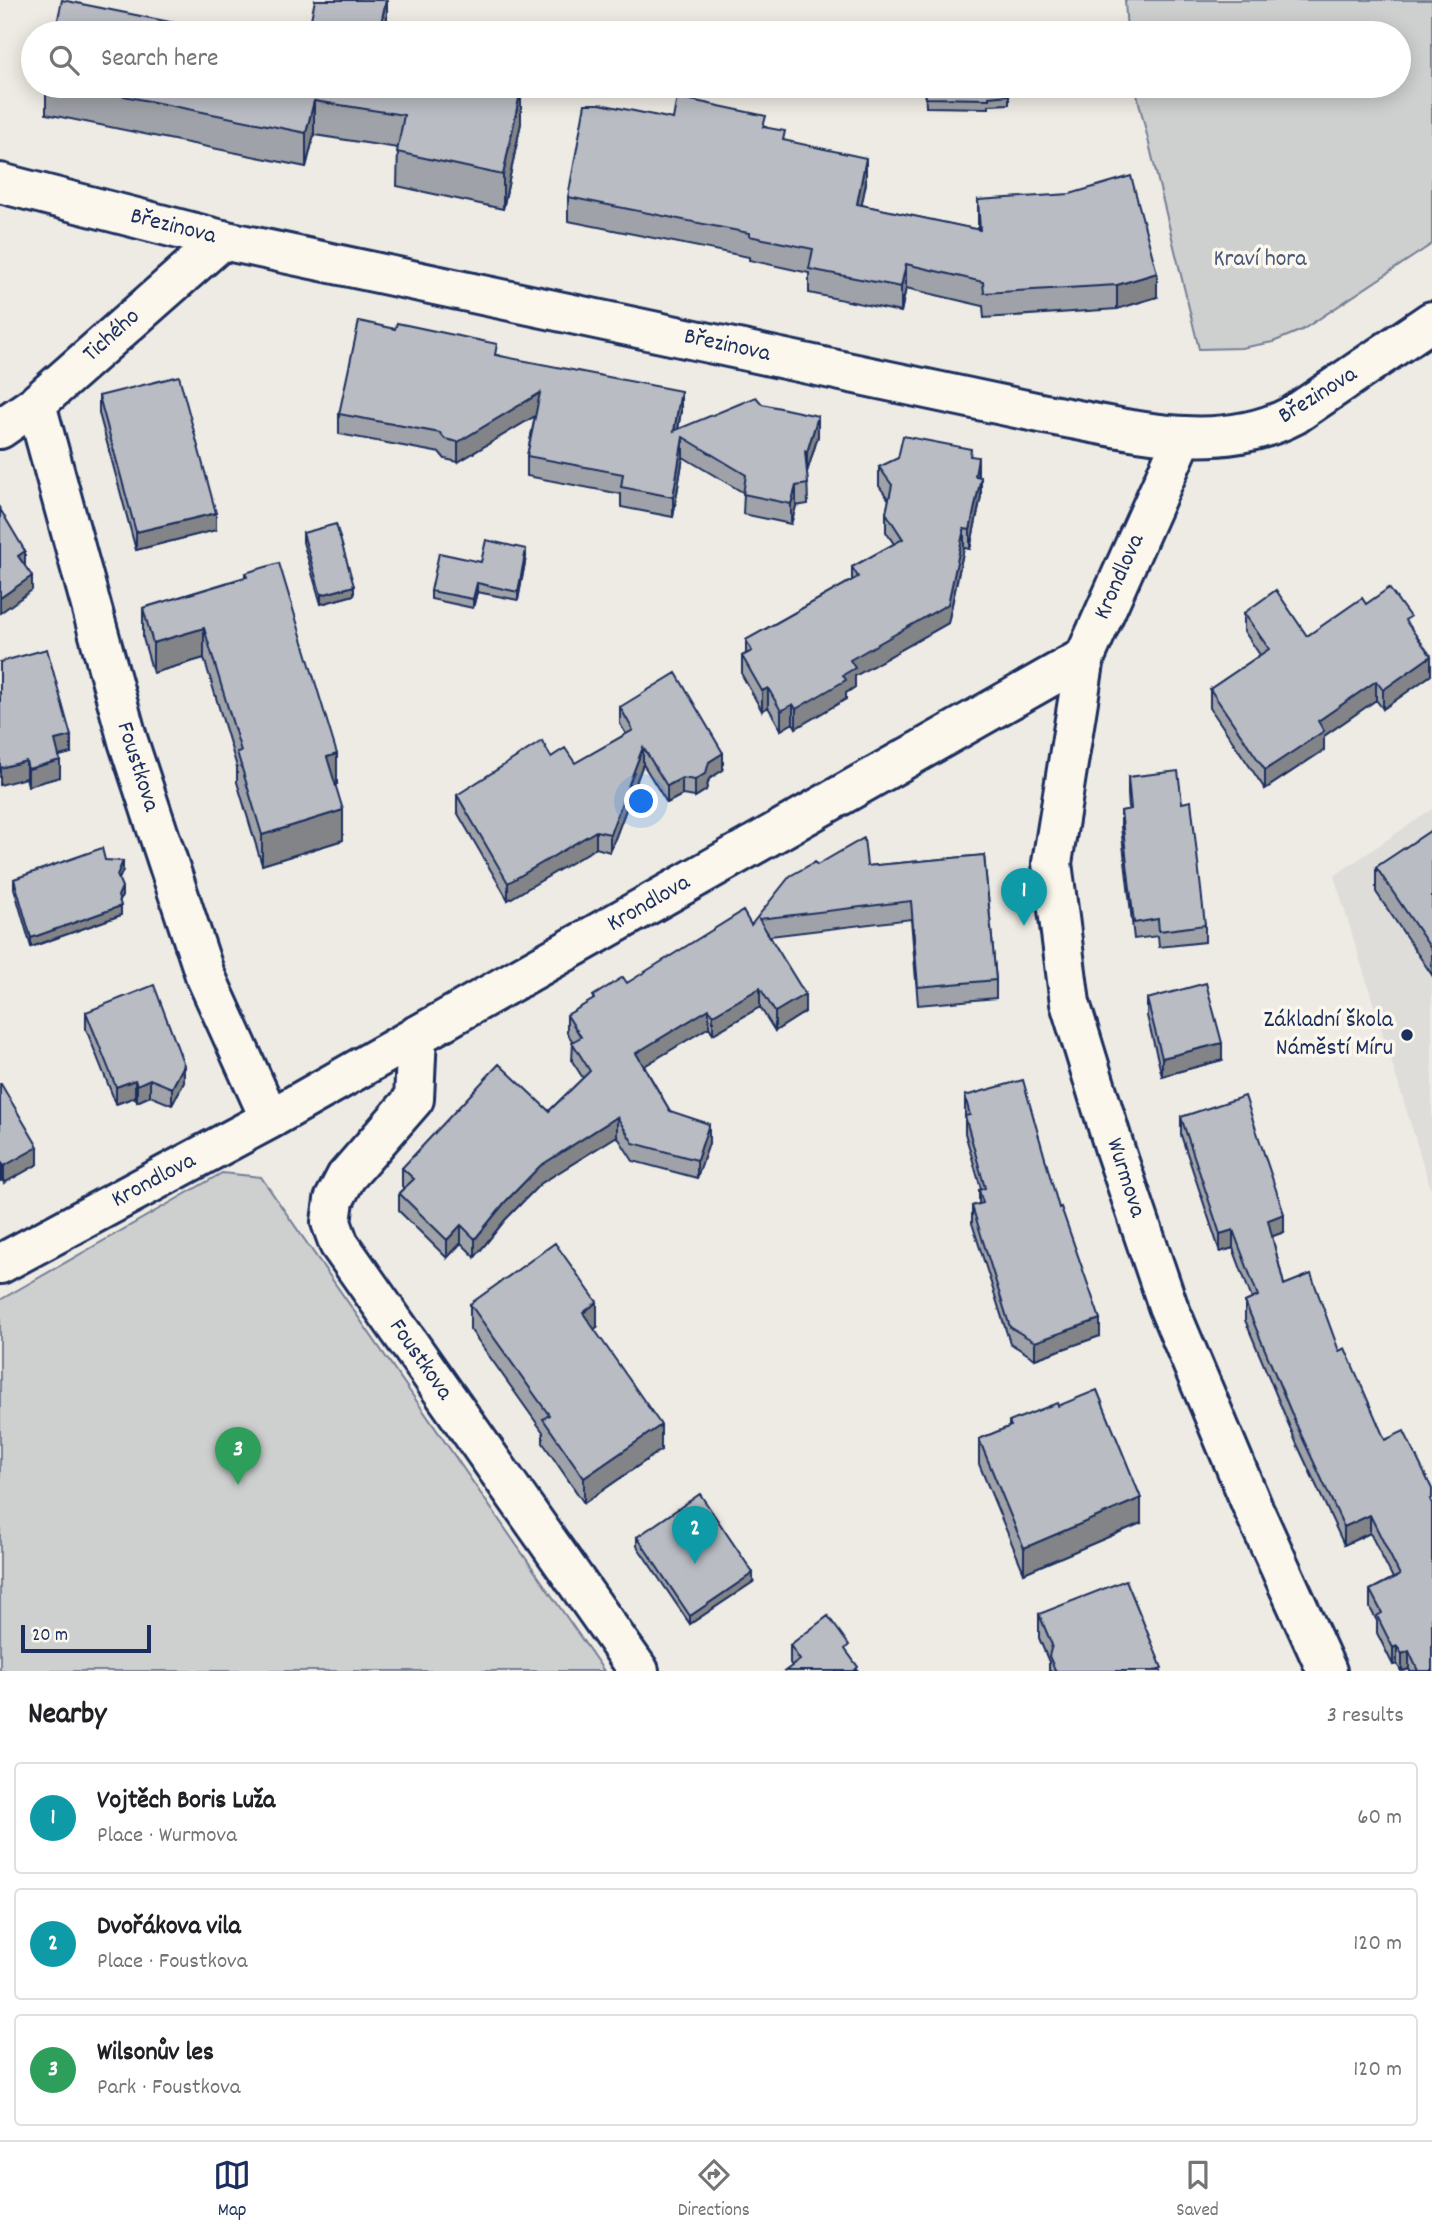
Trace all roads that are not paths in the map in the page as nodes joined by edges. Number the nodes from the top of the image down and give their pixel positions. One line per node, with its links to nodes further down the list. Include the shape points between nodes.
1 (0, 183): 2 (street, Březinova)
2 (222, 240): 4 (street, Tichého); 6 (street, Březinova, via 1045,414)
3 (1432, 321): 6 (street, Březinova, via 1277,424 1226,436)
4 (36, 404): 5 (street, Tichého); 9 (street, Foustkova, via 128,741 205,975)
5 (0, 429)
6 (1183, 437): 7 (street, Krondlova)
7 (1085, 657): 8 (street, Krondlova); 12 (street, Wurmova, via 1052,863 1070,1003 1168,1306)
8 (417, 1035): 9 (street, Krondlova); 11 (street, Foustkova, via 414,1099 346,1177 334,1200 331,1223 347,1256)
9 (270, 1119): 10 (street, Krondlova)
10 (0, 1264)
11 (639, 1671)
12 (1327, 1671)

